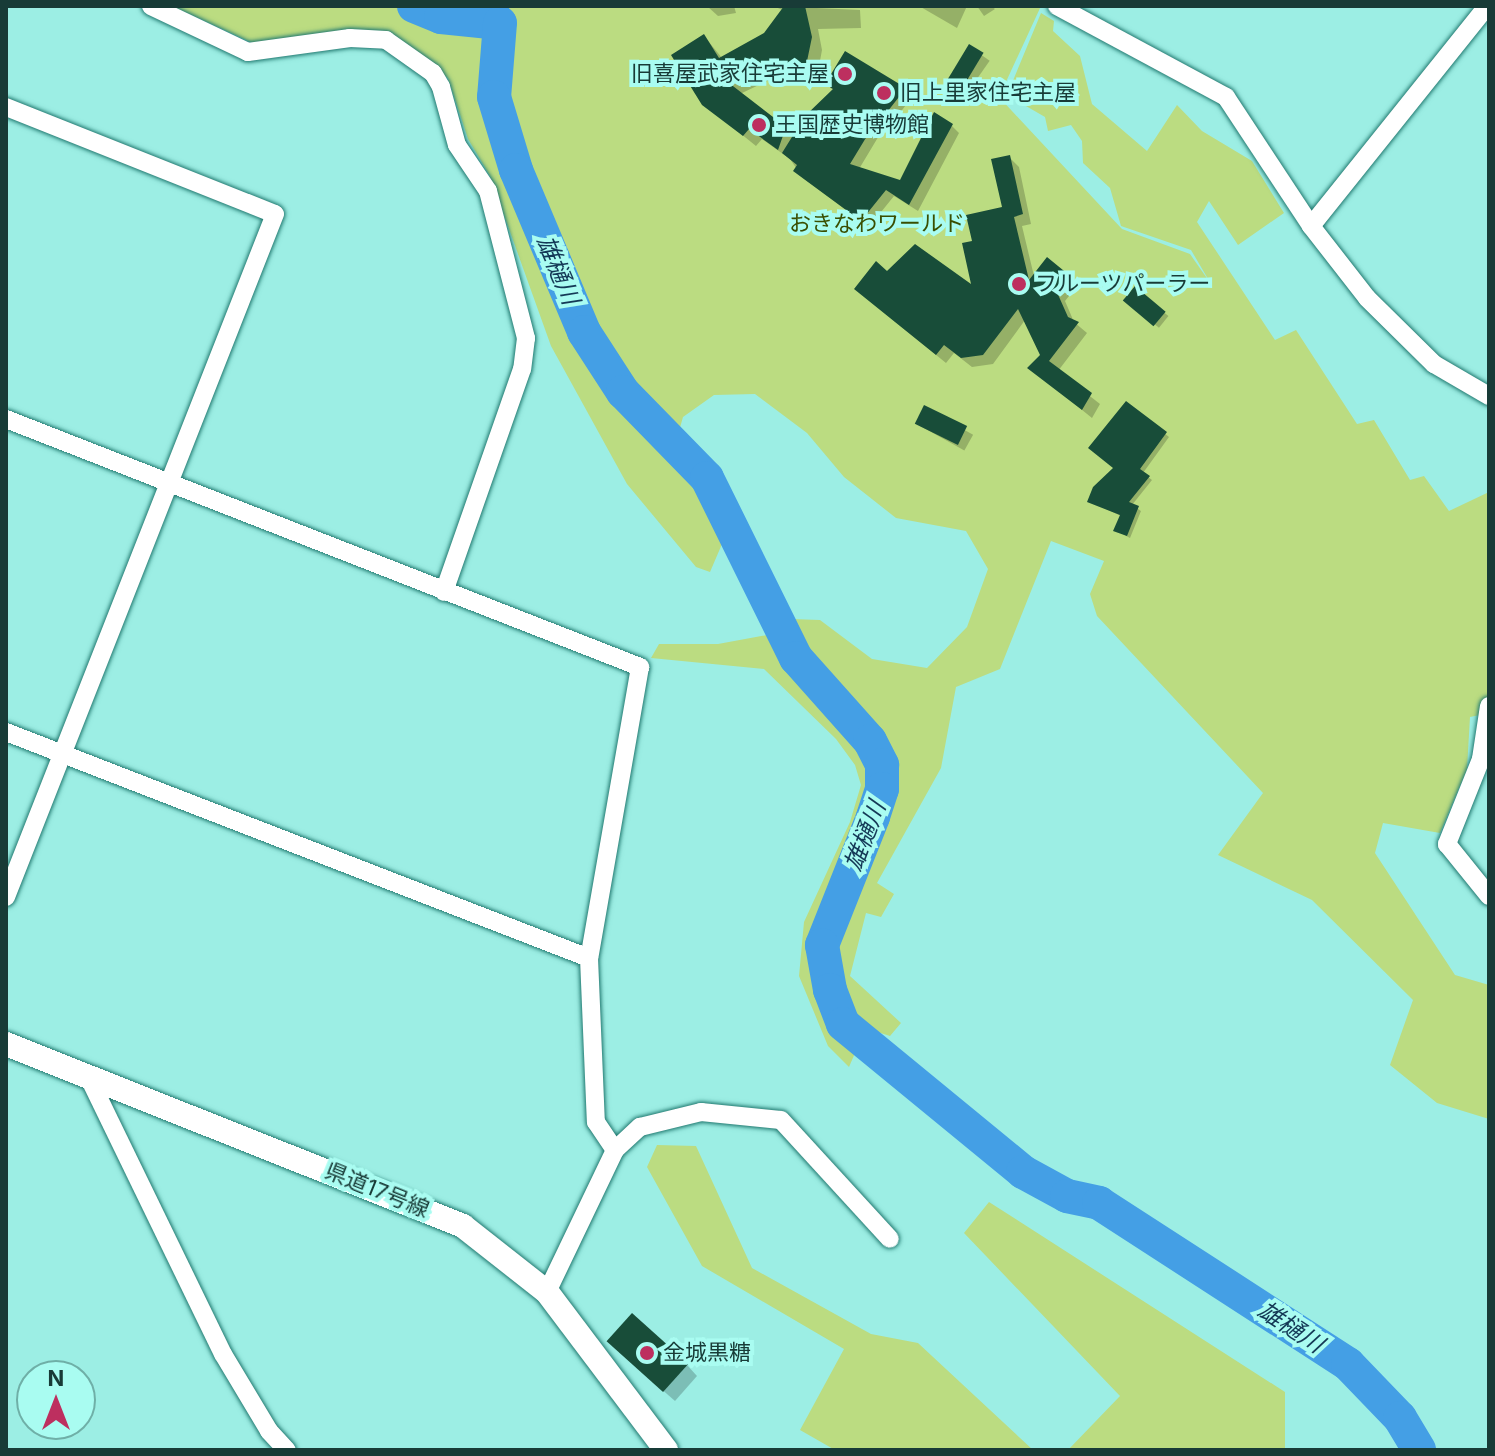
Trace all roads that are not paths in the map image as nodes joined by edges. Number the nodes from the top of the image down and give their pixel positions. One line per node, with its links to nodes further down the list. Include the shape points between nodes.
1 (151, 6): 10 (street, via 248,52 350,38 386,40 433,73 441,87 457,145 488,191 526,338 522,369)
2 (1057, 6): 4 (street)
3 (1487, 6): 6 (street)
4 (1092, 12): 6 (street, via 1226,97)
5 (6, 107): 9 (street, via 275,214)
6 (1311, 226): 7 (street, via 1367,298 1434,364)
7 (1489, 396)
8 (6, 419): 9 (street)
9 (169, 483): 10 (street); 13 (street)
10 (444, 592): 16 (street, via 640,667)
11 (1489, 706): 14 (street, via 1481,759 1447,844)
12 (6, 732): 13 (street)
13 (63, 754): 15 (street); 16 (street)
14 (1489, 896)
15 (6, 897)
16 (589, 958): 19 (street, via 596,1122)
17 (6, 1044): 18 (main road, 県道17号線)
18 (88, 1076): 21 (main road, 県道17号線, via 463,1226); 22 (street, via 223,1354 269,1431)
19 (615, 1150): 20 (street, via 640,1127 701,1112 781,1120); 21 (street)
20 (890, 1239)
21 (547, 1292): 23 (main road, 県道17号線)
22 (287, 1450)
23 (666, 1450)

